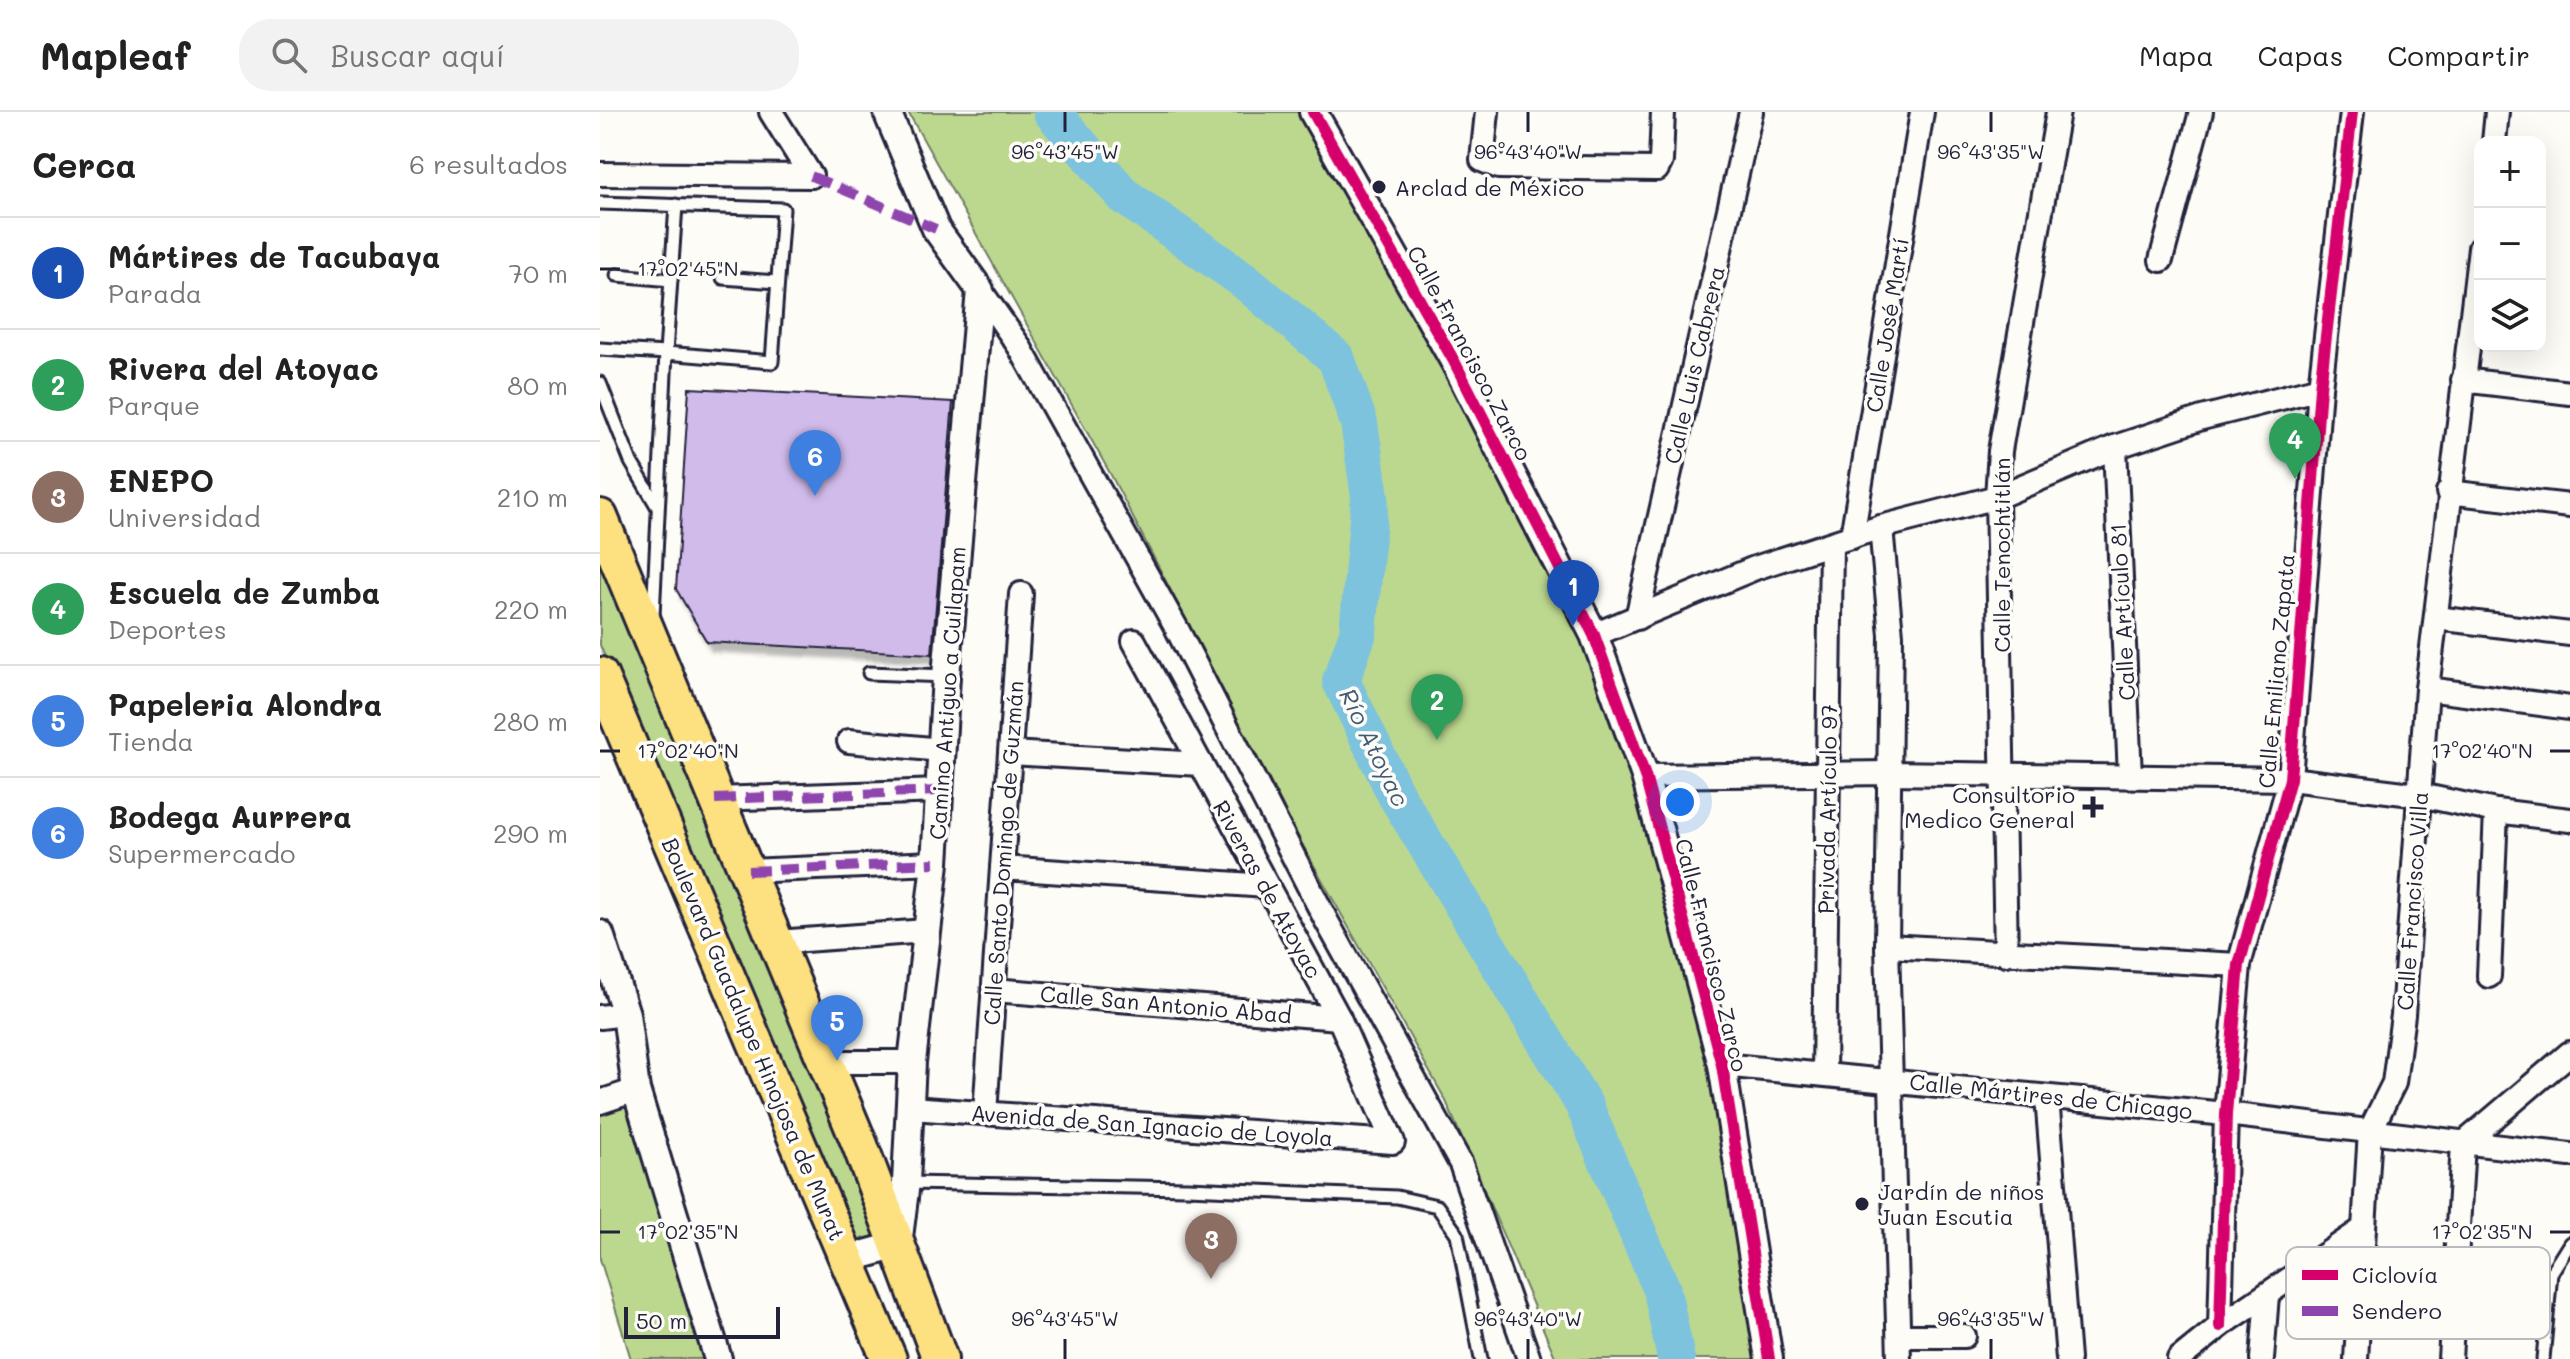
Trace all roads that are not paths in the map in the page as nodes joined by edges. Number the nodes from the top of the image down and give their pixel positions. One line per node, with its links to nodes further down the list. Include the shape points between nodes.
1 (771, 112): 13 (street, via 811,176)
2 (887, 112): 22 (street, via 936,229)
3 (1313, 112): 41 (street, Calle Francisco Zarco, via 1454,361)
4 (1487, 112): 5 (street, via 1482,160 1499,167 1657,169)
5 (1663, 112)
6 (1751, 112): 38 (street, Calle Luis Cabrera)
7 (1922, 112): 36 (street, Calle José Martí)
8 (2058, 112): 31 (street, Calle Tenochtitlán, via 2000,451)
9 (2201, 112): 16 (street)
10 (2352, 112): 27 (street, Calle Emiliano Zapata)
11 (2497, 112): 12 (street)
12 (2495, 136)
13 (600, 174)
14 (600, 203): 15 (lane)
15 (676, 205): 19 (lane); 21 (lane, via 783,209)
16 (2161, 260)
17 (617, 275): 19 (lane)
18 (723, 278): 21 (lane)
19 (671, 280): 24 (lane)
20 (2476, 280): 25 (street, Calle Francisco Villa)
21 (777, 282): 24 (lane, via 772,362)
22 (980, 290): 46 (street, Camino Antiguo a Cuilapam); 115 (street, via 1019,346 1177,629 1326,920 1461,1164)
23 (600, 349): 24 (lane)
24 (666, 353): 33 (lane)
25 (2463, 380): 28 (street); 30 (street, Calle Francisco Villa)
26 (600, 383): 33 (lane, via 631,462)
27 (2320, 388): 29 (street); 58 (street, Calle Emiliano Zapata)
28 (2570, 393)
29 (2115, 447): 31 (street); 57 (street, Calle Artículo 81)
30 (2448, 492): 32 (street); 39 (street, Calle Francisco Villa)
31 (1997, 497): 35 (street); 56 (street, Calle Tenochtitlán)
32 (2570, 506)
33 (657, 507): 43 (lane)
34 (600, 517): 43 (main road)
35 (1881, 527): 36 (street); 54 (street, via 1891,635)
36 (1841, 541): 38 (street, via 1755,568); 53 (street, Privada Artículo 97)
37 (1021, 594): 51 (street, Calle Santo Domingo de Guzmán)
38 (1637, 618): 41 (street)
39 (2436, 618): 40 (street); 47 (street, Calle Francisco Villa)
40 (2570, 634)
41 (1594, 635): 55 (street, Calle Francisco Zarco)
42 (1134, 641): 52 (street, Riveras de Atoyac)
43 (652, 644): 61 (main road)
44 (869, 673): 46 (lane)
45 (600, 675): 101 (main road, Boulevard Guadalupe Hinojosa de Murat)
46 (946, 676): 50 (street, Camino Antiguo a Cuilapam)
47 (2427, 689): 48 (street); 60 (street, Calle Francisco Villa)
48 (2570, 708)
49 (849, 741): 50 (street)
50 (941, 750): 59 (street, Camino Antiguo a Cuilapam)
51 (1010, 753): 52 (street); 65 (street, Calle Santo Domingo de Guzmán)
52 (1201, 764): 67 (street, Riveras de Atoyac)
53 (1827, 773): 54 (street); 55 (street); 82 (street, Privada Artículo 97)
54 (1888, 773): 56 (street); 71 (street)
55 (1645, 776): 81 (street, Calle Francisco Zarco)
56 (2004, 776): 57 (street); 72 (street, Calle Tenochtitlán)
57 (2130, 776): 58 (street)
58 (2290, 779): 60 (street); 73 (street, Calle Emiliano Zapata)
59 (940, 791): 61 (street); 64 (street, Camino Antiguo a Cuilapam)
60 (2420, 795): 62 (street); 90 (street, Calle Francisco Villa, via 2394,1083)
61 (715, 799): 66 (main road)
62 (2496, 811): 63 (street); 74 (street)
63 (2570, 820)
64 (935, 863): 66 (street); 68 (street, Camino Antiguo a Cuilapam)
65 (1002, 868): 67 (street); 75 (street, Calle Santo Domingo de Guzmán)
66 (748, 871): 70 (main road)
67 (1267, 886): 77 (street, Riveras de Atoyac)
68 (926, 931): 70 (street); 80 (street, Camino Antiguo a Cuilapam)
69 (600, 934): 76 (street)
70 (777, 942): 79 (main road)
71 (1887, 946): 72 (street); 83 (street)
72 (2006, 954): 73 (street)
73 (2239, 965): 89 (street, Calle Emiliano Zapata)
74 (2489, 976)
75 (994, 990): 77 (street, Calle San Antonio Abad); 88 (street, Calle Santo Domingo de Guzmán)
76 (613, 1016): 84 (street)
77 (1339, 1018): 91 (street, Riveras de Atoyac)
78 (2569, 1056): 92 (street)
79 (825, 1062): 80 (street); 97 (main road)
80 (912, 1062): 87 (street, Camino Antiguo a Cuilapam)
81 (1722, 1065): 82 (street, Calle Mártires de Chicago); 116 (street, Calle Francisco Zarco)
82 (1824, 1074): 83 (street, Calle Mártires de Chicago)
83 (1891, 1080): 85 (street, Calle Mártires de Chicago); 106 (street)
84 (636, 1090): 86 (street); 111 (street)
85 (2047, 1097): 89 (street, Calle Mártires de Chicago); 118 (street)
86 (600, 1102)
87 (911, 1108): 88 (street, Avenida de San Ignacio de Loyola); 94 (street, Camino Antiguo a Cuilapam)
88 (985, 1113): 91 (street, Avenida de San Ignacio de Loyola)
89 (2226, 1114): 90 (street, Calle Mártires de Chicago); 105 (street, Calle Emiliano Zapata)
90 (2370, 1131): 92 (street, Calle Mártires de Chicago); 95 (street, Calle Francisco Villa)
91 (1393, 1142)
92 (2463, 1144): 93 (street, Calle Mártires de Chicago); 100 (street)
93 (2570, 1155)
94 (906, 1182): 97 (street, Camino Antiguo a Cuilapam); 114 (lane, via 1397,1197 1437,1206 1457,1234)
95 (2363, 1229): 98 (street); 99 (street, Calle Francisco Villa)
96 (2570, 1243): 103 (lane)
97 (898, 1245): 101 (street); 113 (main road)
98 (2337, 1247)
99 (2362, 1247)
100 (2457, 1247)
101 (847, 1259): 112 (main road, Boulevard Guadalupe Hinojosa de Murat)
102 (2286, 1282): 104 (street)
103 (2550, 1284)
104 (2267, 1295): 105 (street); 120 (street)
105 (2220, 1326): 119 (street)
106 (1899, 1336): 107 (street); 117 (street)
107 (1964, 1336)
108 (2357, 1339): 121 (street, Calle Francisco Villa)
109 (2451, 1339): 122 (street)
110 (2545, 1339): 123 (lane)
111 (718, 1359)
112 (889, 1359)
113 (940, 1359)
114 (1481, 1359)
115 (1529, 1359)
116 (1769, 1359)
117 (1899, 1359)
118 (2068, 1359)
119 (2179, 1359)
120 (2262, 1359)
121 (2356, 1359)
122 (2450, 1359)
123 (2543, 1359)

